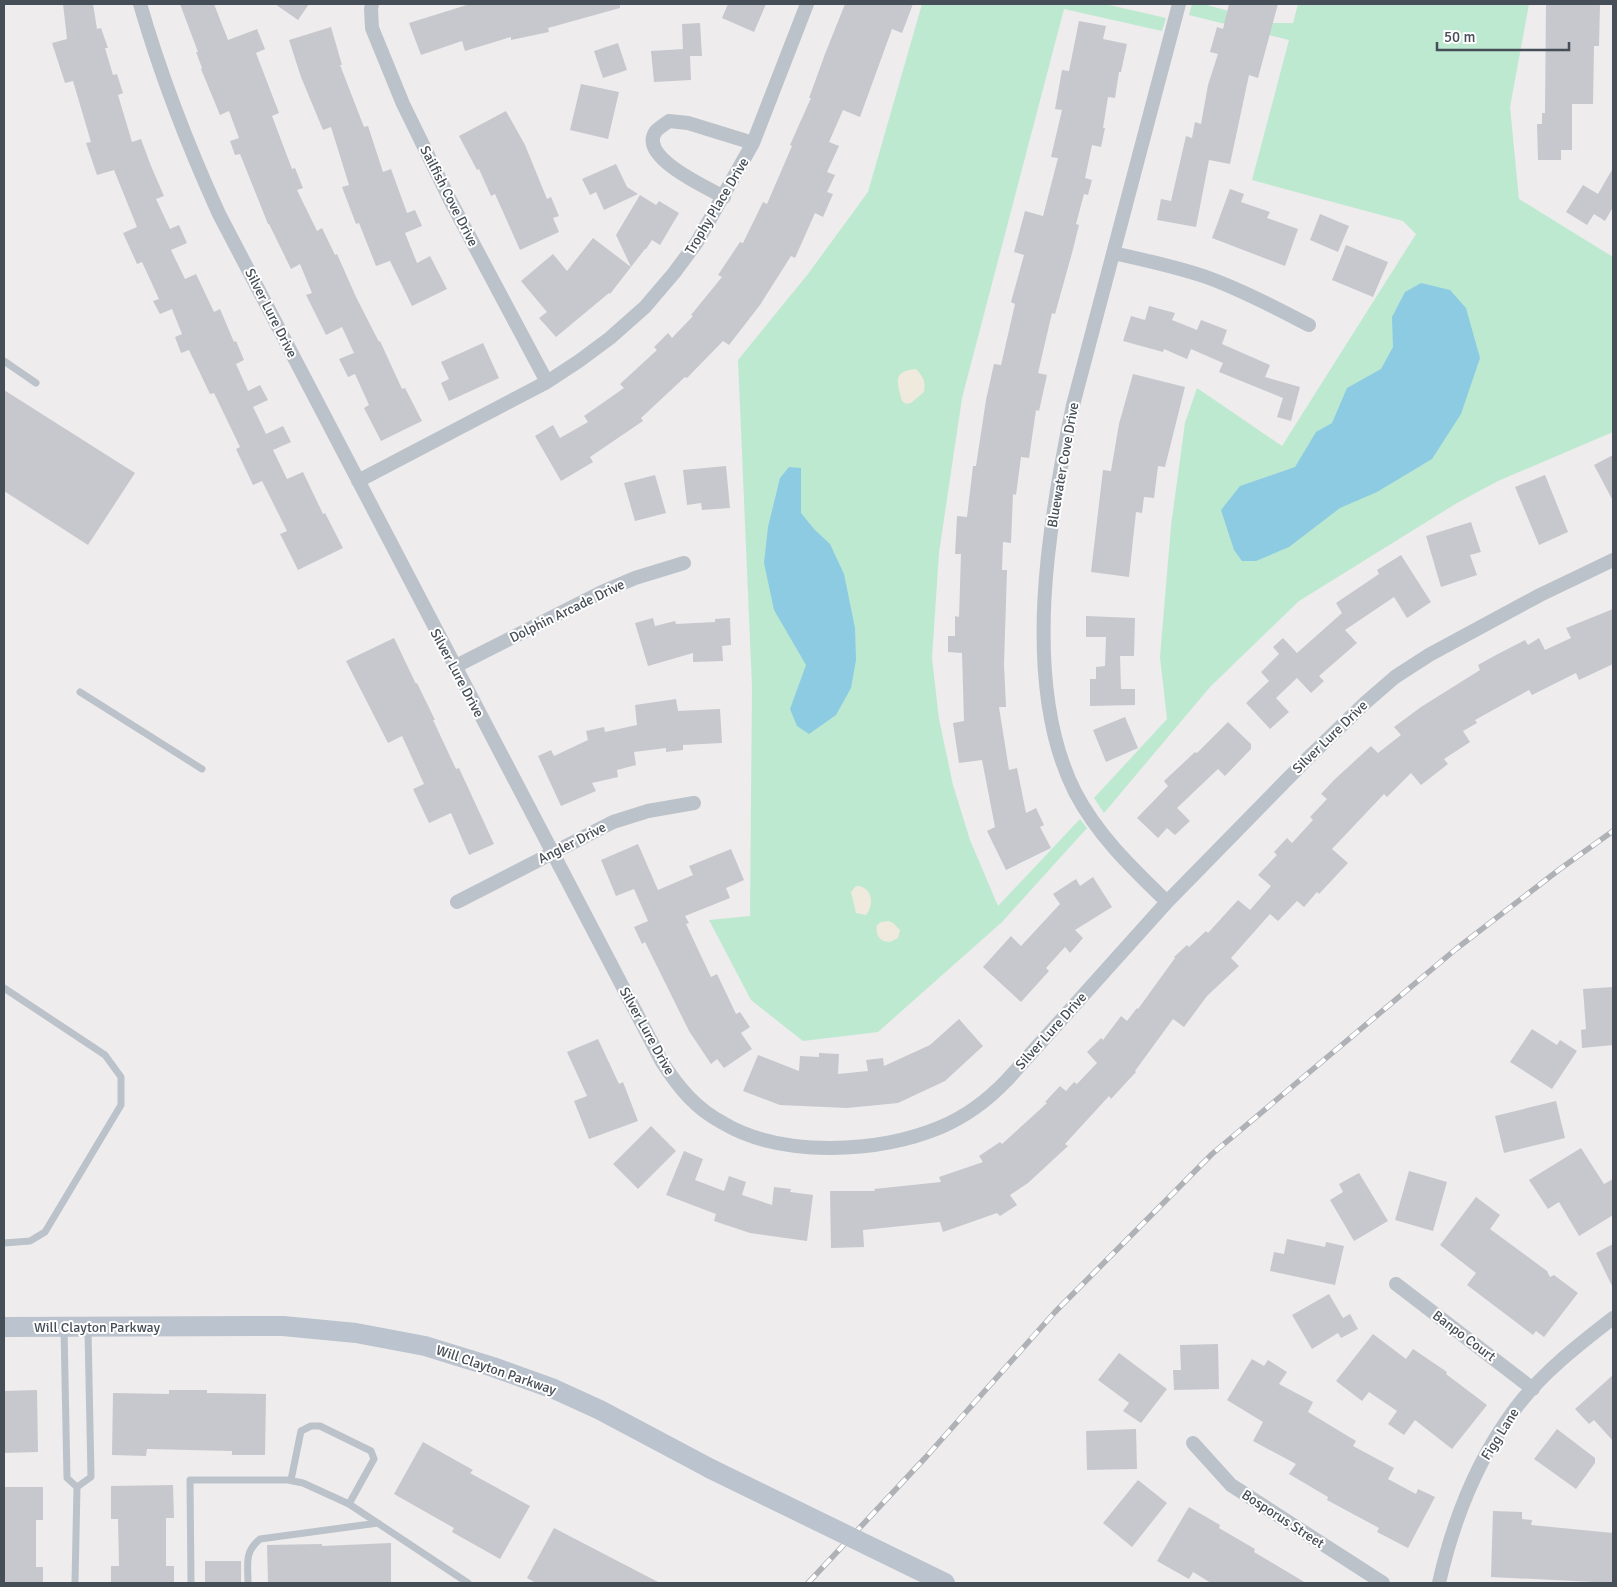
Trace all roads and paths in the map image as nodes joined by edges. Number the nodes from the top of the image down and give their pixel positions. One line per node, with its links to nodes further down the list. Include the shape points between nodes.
1 (140, 4): 12 (street, Silver Lure Drive, via 156,57 203,178)
2 (372, 4): 10 (street, Sailfish Cove Drive, via 372,28 404,104 450,200)
3 (807, 4): 5 (street, Trophy Place Drive)
4 (1179, 4): 7 (street, Bluewater Cove Drive)
5 (753, 143): 6 (street, Trophy Place Drive); 6 (street, via 688,123 668,121 655,132 653,143 660,157 674,169)
6 (724, 197): 10 (street, Trophy Place Drive, via 697,242 645,307 579,362)
7 (1112, 252): 8 (street, via 1208,278 1263,301); 21 (street, Bluewater Cove Drive, via 1060,466 1046,599 1044,648 1047,695 1053,730 1075,792 1118,854)
8 (1309, 326)
9 (4, 362): 11 (lane)
10 (547, 382): 12 (street, Trophy Place Drive)
11 (36, 383)
12 (358, 482): 15 (street, Silver Lure Drive)
13 (1613, 560): 21 (street, Silver Lure Drive, via 1464,634 1395,677 1309,757)
14 (684, 563): 15 (street, Dolphin Arcade Drive, via 602,592)
15 (454, 667): 19 (street, Silver Lure Drive)
16 (80, 692): 17 (lane)
17 (202, 769)
18 (694, 803): 19 (street, Angler Drive, via 648,811 613,822)
19 (553, 854): 20 (street, Angler Drive); 21 (street, Silver Lure Drive, via 662,1062 680,1088 700,1108 731,1128 775,1143 805,1146 833,1148 889,1143 942,1127 967,1114 1008,1079)
20 (457, 902)
21 (1167, 902)
22 (4, 988): 23 (lane, via 105,1055 121,1077 121,1105 45,1232 30,1241)
23 (4, 1243)
24 (1396, 1284): 29 (street, Banpo Court)
25 (1613, 1318): 29 (street, Figg Lane, via 1584,1340)
26 (4, 1327): 27 (street, Will Clayton Parkway)
27 (64, 1327): 28 (street, Will Clayton Parkway); 32 (lane, via 66,1478)
28 (88, 1327): 32 (lane, via 91,1477); 39 (street, Will Clayton Parkway, bridge, via 283,1326 356,1333 425,1346 493,1366 600,1410 711,1469)
29 (1532, 1389): 41 (street, Figg Lane, via 1488,1450 1462,1505)
30 (1193, 1443): 40 (street, Bosporus Street, via 1231,1485)
31 (291, 1480): 33 (lane); 33 (lane, via 301,1431 320,1426 371,1451 374,1459); 36 (lane, via 190,1480)
32 (78, 1488): 35 (lane)
33 (349, 1504): 34 (lane)
34 (378, 1524): 37 (lane, via 260,1539 248,1554); 38 (lane)
35 (74, 1583)
36 (191, 1583)
37 (248, 1583)
38 (468, 1583)
39 (945, 1583)
40 (1383, 1583)
41 (1439, 1583)

